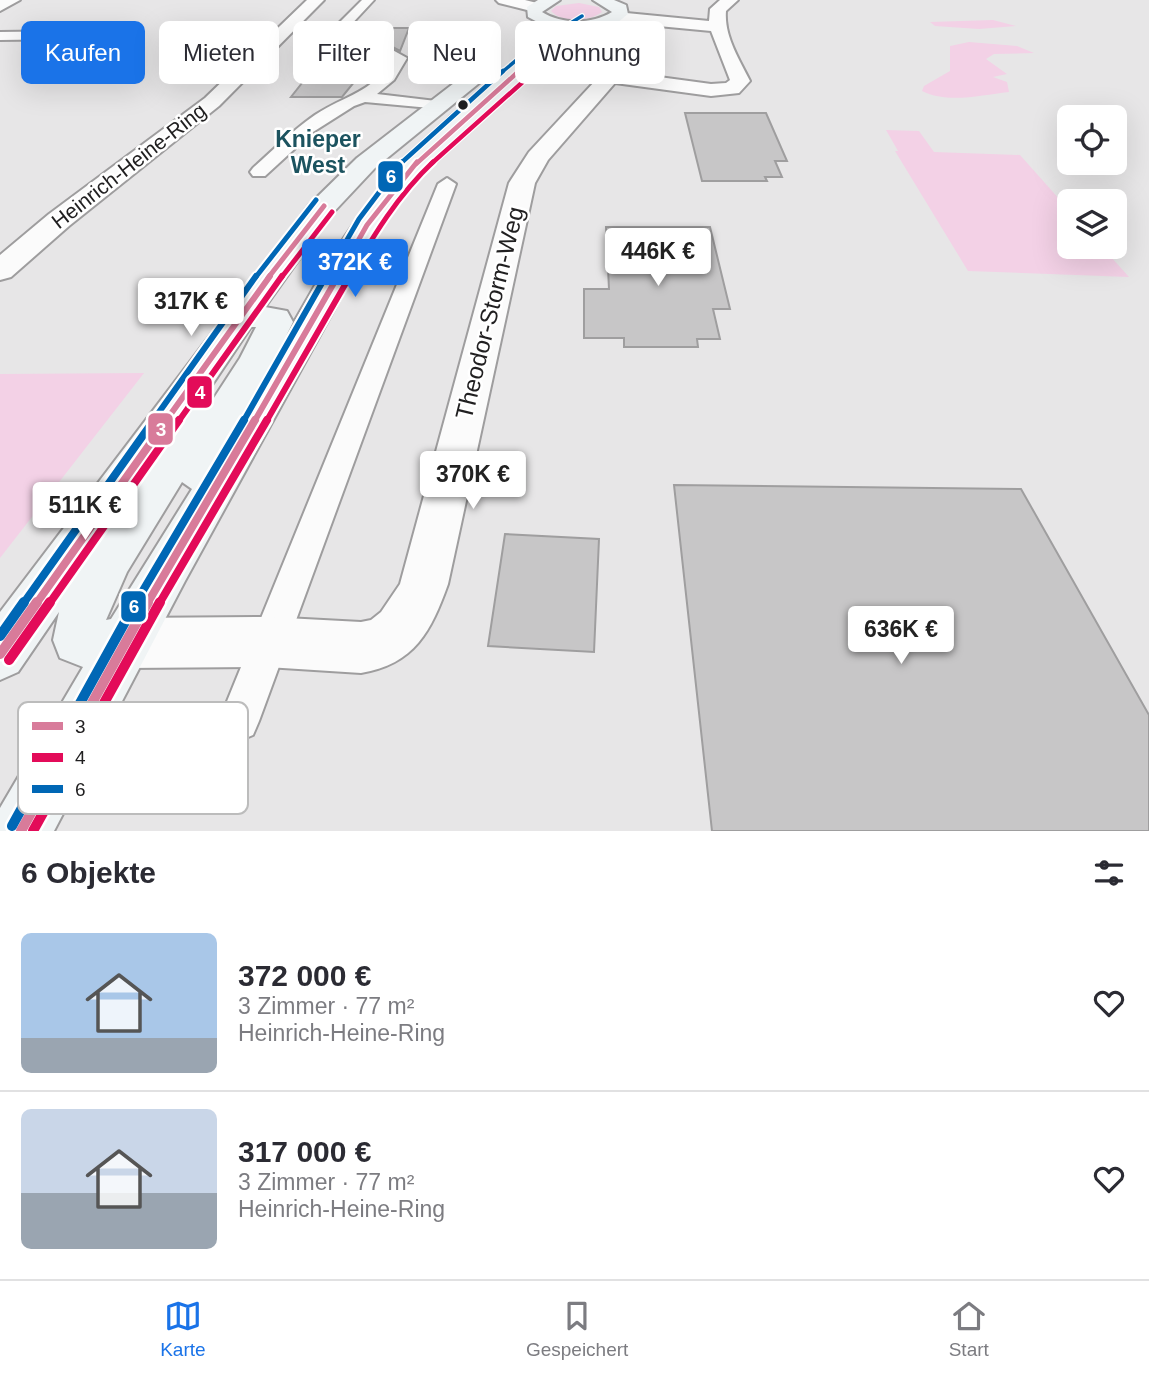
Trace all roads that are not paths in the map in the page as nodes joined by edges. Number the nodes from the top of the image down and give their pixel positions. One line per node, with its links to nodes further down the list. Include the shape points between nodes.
1 (12, 0): 7 (street)
2 (316, 0): 25 (street, Heinrich-Heine-Ring, via 207,105)
3 (368, 0): 9 (lane)
4 (504, 0): 6 (street)
5 (730, 0): 12 (street, via 718,9)
6 (547, 5): 10 (main road); 22 (main road)
7 (0, 6)
8 (615, 6): 11 (main road); 12 (street)
9 (348, 21)
10 (581, 21)
11 (592, 21)
12 (718, 27): 20 (street, via 738,86 711,90)
13 (0, 36): 14 (lane)
14 (21, 36)
15 (394, 53): 16 (lane, via 400,58)
16 (394, 68)
17 (515, 75): 28 (main road, via 407,172 367,225)
18 (380, 84): 21 (lane)
19 (604, 84): 29 (street, Theodor-Storm-Weg, via 538,157 522,183 416,606 402,627 383,642 350,648)
20 (664, 84)
21 (364, 97): 22 (lane); 23 (lane, via 339,104)
22 (436, 106): 26 (main road, via 366,163 319,211)
23 (259, 172)
24 (447, 184): 29 (lane)
25 (0, 271)
26 (241, 316): 27 (main road); 28 (main road, via 267,316 276,322 216,425)
27 (208, 363): 30 (main road, via 184,437 88,598 78,625 78,640 95,646); 31 (main road)
28 (168, 566): 30 (main road)
29 (267, 642): 30 (street, Theodor-Storm-Weg); 33 (lane)
30 (127, 643): 32 (main road)
31 (0, 654)
32 (94, 702)
33 (246, 702)
34 (31, 814): 35 (main road)
35 (21, 831)

